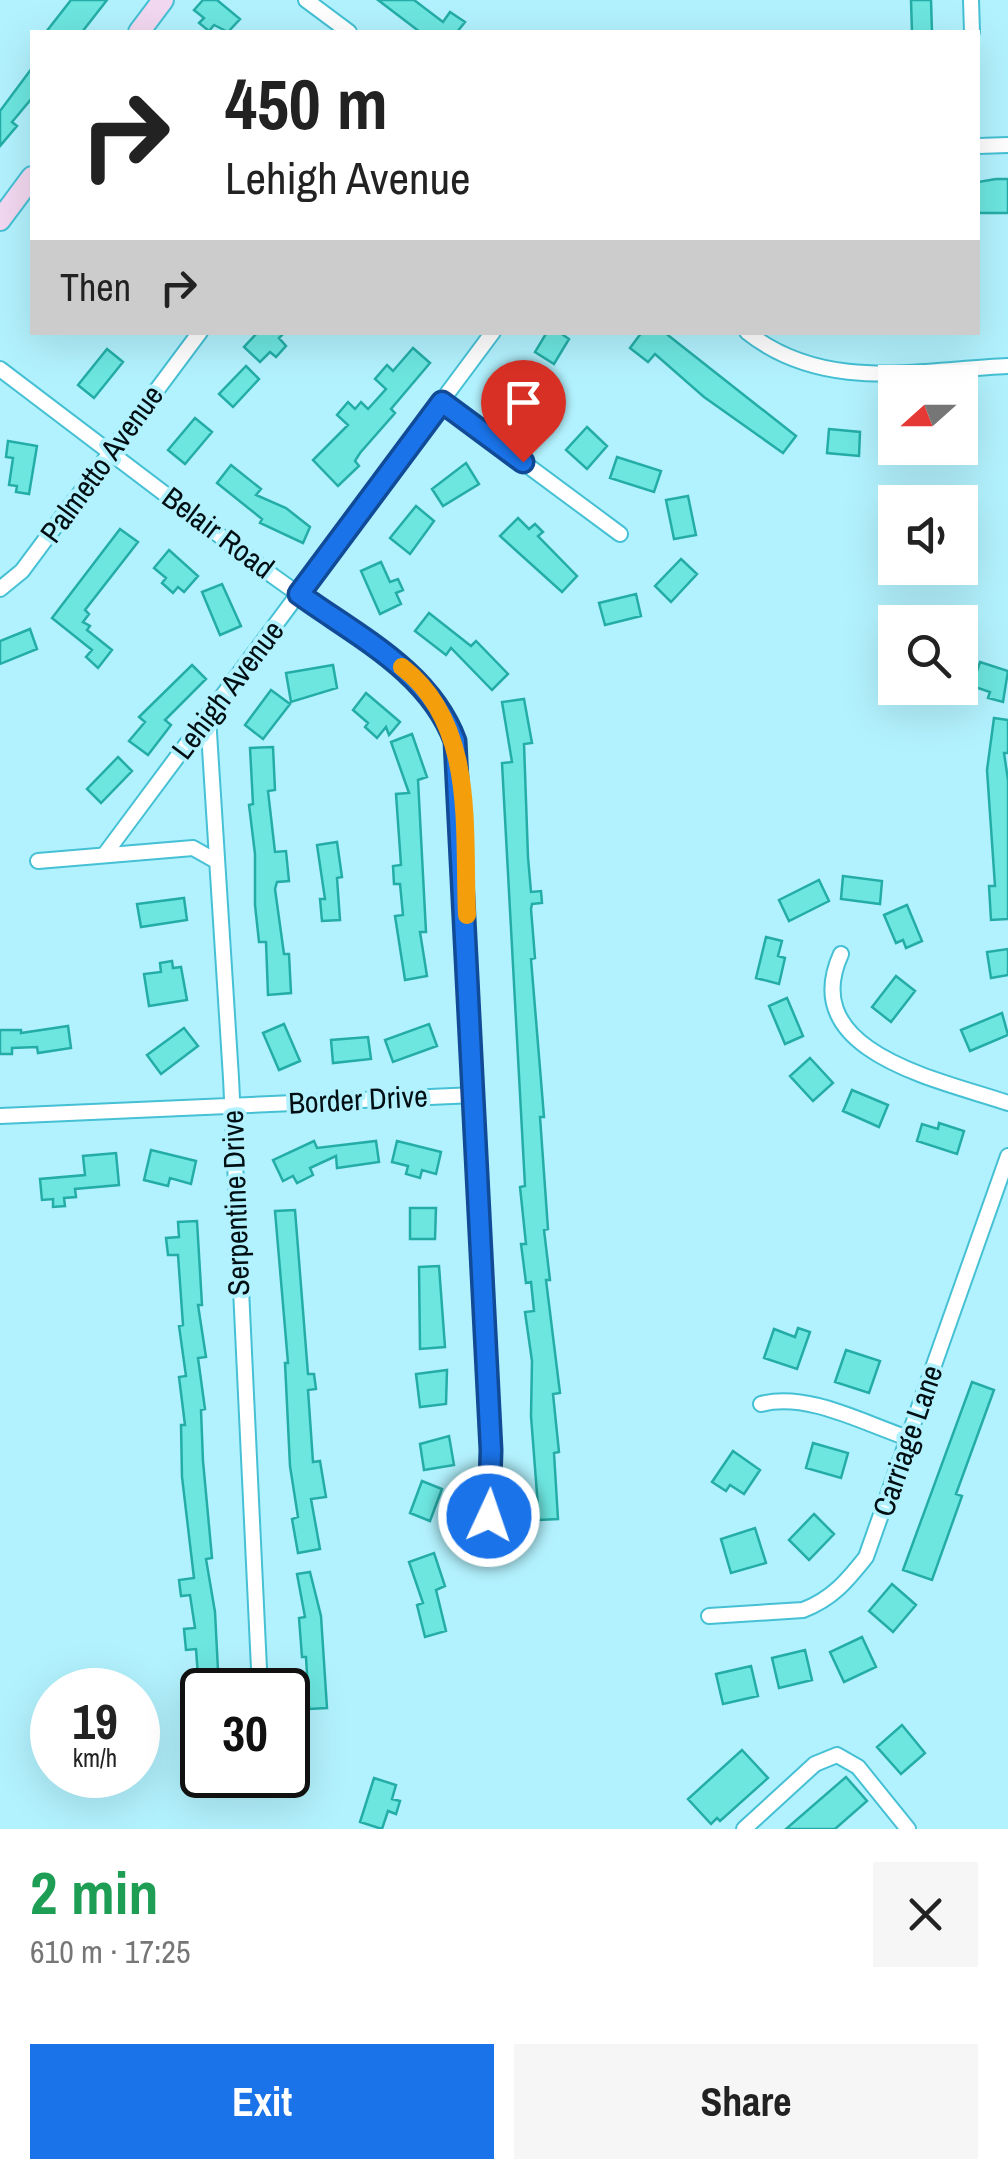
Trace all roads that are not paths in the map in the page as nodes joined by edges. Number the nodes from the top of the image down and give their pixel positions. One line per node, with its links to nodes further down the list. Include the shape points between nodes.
1 (163, 0): 4 (street)
2 (306, 0): 5 (street)
3 (971, 0): 6 (street)
4 (141, 30)
5 (346, 30)
6 (972, 30)
7 (1008, 145): 8 (street)
8 (980, 146)
9 (30, 180): 10 (street)
10 (0, 220)
11 (198, 335): 17 (street, Palmetto Avenue)
12 (491, 335): 16 (street, Lehigh Avenue)
13 (752, 335): 14 (street, via 792,360 846,374)
14 (1008, 366)
15 (0, 369): 17 (street, Belair Road)
16 (442, 402): 18 (street); 20 (street, Lehigh Avenue)
17 (111, 450): 19 (street, Palmetto Avenue, via 22,572); 20 (street, Belair Road)
18 (620, 534)
19 (0, 589)
20 (299, 594): 21 (street, Lehigh Avenue); 26 (street, Belair Road, via 416,678 439,705 455,741)
21 (208, 718): 22 (street, Lehigh Avenue); 24 (street, Serpentine Drive)
22 (105, 854): 23 (street); 24 (street, via 194,848)
23 (38, 861)
24 (216, 862): 28 (street, Serpentine Drive)
25 (841, 954): 27 (street, via 830,996 840,1020 863,1045)
26 (475, 1095): 28 (street, Border Drive); 33 (street, Belair Road, via 492,1480 492,1507)
27 (1008, 1104)
28 (231, 1106): 29 (street, Border Drive); 35 (street, Serpentine Drive)
29 (0, 1116)
30 (1008, 1156): 32 (street, Carriage Lane)
31 (761, 1404): 32 (street, via 800,1402)
32 (908, 1438): 34 (street, Carriage Lane, via 875,1538 844,1585 803,1610)
33 (480, 1529)
34 (709, 1616)
35 (259, 1668)
36 (744, 1829): 37 (street, via 815,1764 837,1755 858,1768)
37 (908, 1829)

